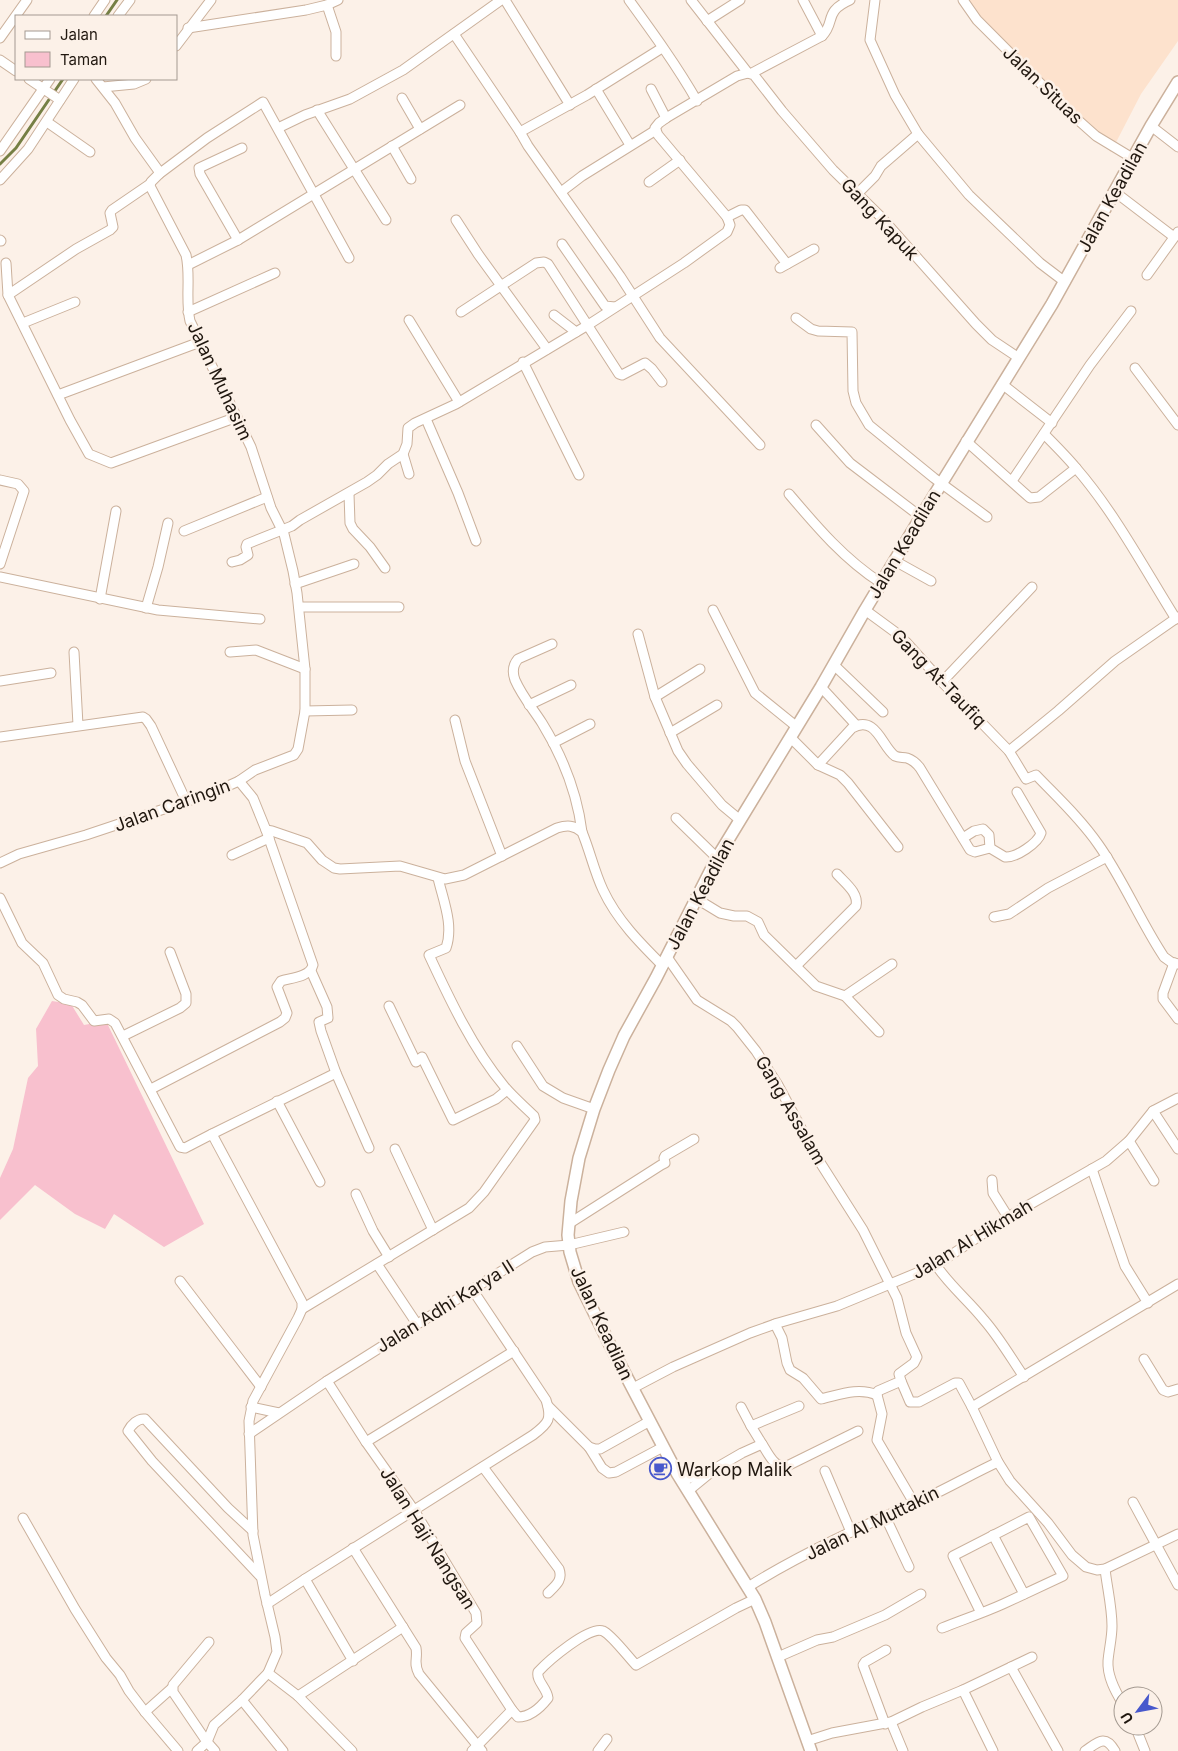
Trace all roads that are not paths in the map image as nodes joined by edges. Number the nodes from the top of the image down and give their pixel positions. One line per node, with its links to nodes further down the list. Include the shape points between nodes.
1 (27, 0): 15 (street)
2 (105, 0): 16 (street)
3 (130, 0): 17 (street)
4 (210, 0): 20 (street)
5 (338, 0): 14 (street)
6 (503, 0): 21 (street); 44 (street)
7 (629, 0): 25 (street)
8 (691, 0): 19 (street, Gang Kapuk)
9 (740, 0): 19 (street)
10 (803, 0): 22 (street)
11 (875, 0): 53 (street, via 870,40 895,95)
12 (963, 0): 60 (street, Jalan Situas, via 989,34 1082,124)
13 (846, 1): 22 (street, via 835,9)
14 (327, 5): 20 (street); 26 (street, via 336,32)
15 (16, 15)
16 (95, 15)
17 (119, 15)
18 (15, 17): 23 (street)
19 (707, 21): 29 (street, Gang Kapuk)
20 (188, 28): 24 (street)
21 (454, 34): 45 (street, via 388,79 350,99); 52 (street)
22 (822, 36): 29 (street)
23 (0, 38)
24 (178, 43)
25 (662, 48): 38 (street); 42 (street)
26 (336, 56)
27 (0, 60): 28 (street)
28 (15, 69)
29 (750, 73): 42 (street, via 737,76); 70 (street, Gang Kapuk, via 833,170)
30 (31, 80): 37 (street)
31 (49, 80): 37 (street)
32 (73, 80): 40 (street)
33 (97, 80): 36 (street)
34 (144, 80): 36 (street)
35 (1178, 82): 48 (main road, Jalan Keadilan)
36 (103, 87): 63 (street)
37 (44, 88): 40 (street); 58 (street)
38 (596, 89): 44 (street); 54 (street)
39 (651, 89): 46 (street)
40 (58, 98): 47 (street)
41 (402, 98): 50 (street)
42 (697, 101): 46 (street)
43 (460, 105): 50 (street)
44 (570, 105): 52 (street)
45 (317, 110): 49 (street); 62 (street)
46 (666, 118): 51 (street, via 657,124)
47 (47, 122): 59 (street); 65 (street)
48 (1151, 126): 56 (street); 60 (main road, Jalan Keadilan)
49 (278, 128): 63 (street, via 263,102); 71 (street)
50 (420, 129): 55 (street)
51 (656, 130): 54 (street); 61 (street)
52 (520, 132): 68 (street)
53 (918, 134): 70 (street, via 881,166); 84 (street, via 969,195 1040,263)
54 (630, 145): 68 (street)
55 (392, 146): 62 (street); 64 (street)
56 (1178, 147)
57 (242, 148): 76 (street, via 199,168)
58 (0, 151)
59 (90, 152)
60 (1134, 159): 69 (main road, Jalan Keadilan)
61 (680, 160): 66 (street); 72 (street)
62 (355, 169): 71 (street); 73 (street)
63 (159, 174): 67 (street)
64 (411, 179)
65 (0, 180)
66 (649, 182)
67 (150, 184): 81 (street, Jalan Muhasim); 86 (street, via 112,210 113,227 110,230)
68 (561, 192): 87 (street)
69 (1116, 192): 75 (street); 84 (main road, Jalan Keadilan)
70 (858, 193): 101 (street, Gang Kapuk, via 976,324)
71 (314, 194): 76 (street); 79 (street)
72 (727, 217): 78 (street, via 745,210 783,266); 87 (street, via 730,225 724,235)
73 (386, 220)
74 (456, 220): 85 (street)
75 (1176, 234): 83 (street)
76 (238, 240): 81 (street)
77 (562, 244): 89 (street, via 605,306)
78 (814, 249)
79 (349, 258)
80 (6, 263): 86 (street)
81 (188, 265): 91 (street, Jalan Muhasim)
82 (274, 272): 91 (street)
83 (1147, 275)
84 (1065, 282): 101 (main road, Jalan Keadilan)
85 (501, 285): 92 (street); 97 (street, via 536,263 544,262); 100 (street)
86 (8, 295): 96 (street)
87 (634, 296): 89 (street); 115 (street, via 660,338)
88 (75, 302): 96 (street)
89 (615, 308): 97 (street)
90 (1131, 311): 110 (street)
91 (188, 312): 99 (street, Jalan Muhasim)
92 (461, 312)
93 (554, 315): 98 (street)
94 (796, 318): 122 (street, via 818,331 852,332 853,392 868,425)
95 (409, 320): 107 (street)
96 (23, 323): 106 (street)
97 (588, 325): 98 (street); 104 (street, via 619,374 645,364)
98 (576, 332): 100 (street)
99 (200, 342): 106 (street); 108 (street, Jalan Muhasim)
100 (547, 349): 102 (street)
101 (1019, 358): 105 (main road, Jalan Keadilan)
102 (523, 362): 107 (street); 119 (street)
103 (1135, 368): 112 (street)
104 (662, 382)
105 (1002, 384): 110 (street); 114 (main road, Jalan Keadilan)
106 (58, 396): 108 (street, via 89,454 111,463)
107 (459, 402): 109 (street)
108 (237, 417): 125 (street, Jalan Muhasim)
109 (426, 418): 116 (street, via 408,428); 132 (street)
110 (1052, 423): 113 (street)
111 (816, 425): 127 (street, via 850,462)
112 (1178, 425)
113 (1044, 434): 117 (street); 121 (street)
114 (966, 441): 121 (street); 122 (main road, Jalan Keadilan)
115 (760, 445)
116 (403, 454): 118 (street); 123 (street)
117 (1076, 468): 121 (street, via 1035,498 1030,498); 149 (street)
118 (409, 474)
119 (579, 476)
120 (0, 480): 135 (street, via 18,484 24,491)
121 (1012, 481)
122 (941, 483): 127 (main road, Jalan Keadilan); 128 (street)
123 (349, 494): 131 (street); 137 (street, via 353,530 370,546)
124 (789, 494): 139 (street, via 829,541)
125 (267, 497): 130 (street); 131 (street, Jalan Muhasim)
126 (116, 511): 143 (street)
127 (921, 517): 133 (main road, Jalan Keadilan)
128 (987, 517)
129 (168, 523): 146 (street)
130 (184, 531)
131 (282, 531): 134 (street, via 248,544 248,554); 141 (street, Jalan Muhasim)
132 (476, 541)
133 (895, 561): 139 (main road, Jalan Keadilan); 140 (street)
134 (232, 562)
135 (0, 564)
136 (354, 564): 141 (street)
137 (385, 568)
138 (0, 577): 143 (street)
139 (877, 581): 148 (main road, Jalan Keadilan)
140 (931, 581)
141 (295, 584): 144 (street, Jalan Muhasim)
142 (1032, 587): 160 (street)
143 (100, 599): 146 (street)
144 (299, 607): 145 (street); 156 (street, Jalan Muhasim)
145 (399, 607)
146 (146, 608): 150 (street)
147 (714, 610): 172 (street, via 753,690)
148 (865, 610): 155 (main road, Jalan Keadilan); 160 (street, Gang At-Taufiq, via 901,637)
149 (1177, 618): 178 (street, via 1120,657)
150 (260, 619)
151 (638, 634): 163 (street)
152 (552, 644): 164 (street, via 526,654 514,663 515,679)
153 (74, 652): 171 (street)
154 (230, 652): 156 (street, via 256,650)
155 (834, 665): 162 (main road, Jalan Keadilan); 168 (street)
156 (305, 669): 167 (street, Jalan Muhasim)
157 (700, 669): 163 (street)
158 (51, 673): 159 (street)
159 (0, 681)
160 (942, 682): 178 (street, Gang At-Taufiq)
161 (570, 685): 164 (street)
162 (820, 690): 172 (main road, Jalan Keadilan); 173 (street)
163 (655, 697): 174 (street)
164 (530, 705): 177 (street)
165 (717, 705): 174 (street)
166 (352, 710): 167 (street)
167 (304, 711): 180 (street, Jalan Muhasim, via 294,756 255,770)
168 (883, 712)
169 (455, 720): 191 (street, via 465,761)
170 (590, 724): 177 (street)
171 (78, 725): 175 (street); 182 (street, via 136,717 146,719)
172 (797, 727): 176 (main road, Jalan Keadilan)
173 (854, 727): 179 (street); 187 (street, via 875,729 895,756 916,763)
174 (670, 733): 183 (street, via 687,764)
175 (0, 737)
176 (790, 738): 179 (street); 183 (main road, Jalan Keadilan)
177 (553, 743): 185 (street, via 572,782)
178 (1009, 751): 192 (street, Gang At-Taufiq, via 1026,779 1036,775 1088,830)
179 (818, 765): 188 (street, via 840,775 848,783)
180 (239, 781): 182 (street, Jalan Caringin); 186 (street, Jalan Caringin, via 253,798)
181 (1018, 792): 189 (street, via 1041,830 1041,836 1008,858)
182 (186, 801): 194 (street, Jalan Caringin, via 86,836 19,854)
183 (736, 817): 193 (main road, Jalan Keadilan)
184 (676, 818): 193 (street)
185 (582, 832): 191 (street, via 571,826 557,828); 201 (street, via 602,889 615,912 631,933)
186 (267, 834): 190 (street); 196 (street, via 272,831 307,843 322,860 340,870 400,866); 205 (street, Jalan Caringin, via 313,965)
187 (963, 838): 189 (street, via 972,852); 189 (street, via 983,829 989,835)
188 (898, 847)
189 (990, 848)
190 (232, 855)
191 (502, 856): 196 (street, via 464,875)
192 (1107, 857): 199 (street, via 1048,888 1009,914); 203 (street, via 1159,950 1167,961)
193 (717, 858): 198 (main road, Jalan Keadilan)
194 (0, 863)
195 (838, 874): 204 (street, via 854,894 856,906)
196 (438, 878): 214 (street, via 450,927 449,938 446,948 429,955 463,1023)
197 (0, 898): 210 (street, via 22,943 43,963 58,995 77,1002 94,1021 113,1020)
198 (697, 899): 201 (main road, Jalan Keadilan); 204 (street, via 720,913 748,916 758,922 764,934)
199 (994, 917)
200 (170, 952): 210 (street, via 186,994 186,1003)
201 (665, 961): 217 (main road, Jalan Keadilan, via 624,1036); 239 (street, Gang Assalam, via 697,1000 731,1021 756,1051 816,1156 850,1207)
202 (892, 964): 206 (street)
203 (1176, 964): 208 (street, via 1163,999)
204 (796, 966): 206 (street, via 816,986)
205 (311, 971): 212 (street, Jalan Caringin, via 327,1007 328,1018 319,1025); 213 (street, via 278,984 287,1013 280,1022)
206 (845, 996): 209 (street)
207 (388, 1006): 214 (street, via 416,1062 422,1057 453,1120 496,1099)
208 (1178, 1018)
209 (879, 1032)
210 (123, 1036): 213 (street)
211 (517, 1046): 217 (street, via 543,1086 563,1098)
212 (336, 1073): 216 (street); 222 (street)
213 (151, 1089): 219 (street, via 182,1148)
214 (507, 1090): 232 (street, via 535,1120 475,1203)
215 (1178, 1098): 218 (street, Jalan Al Hikmah)
216 (277, 1101): 219 (street); 228 (street)
217 (594, 1109): 231 (main road, Jalan Keadilan, via 579,1158)
218 (1153, 1110): 221 (street, Jalan Al Hikmah); 224 (street)
219 (212, 1134): 243 (street, via 301,1298)
220 (694, 1138): 231 (street, via 665,1156 665,1163)
221 (1129, 1141): 225 (street, Jalan Al Hikmah); 227 (street)
222 (369, 1148)
223 (395, 1149): 232 (street)
224 (1178, 1149)
225 (1092, 1169): 230 (street, Jalan Al Hikmah); 242 (street, via 1125,1266)
226 (992, 1180): 230 (street, via 994,1193)
227 (1154, 1181)
228 (320, 1182)
229 (356, 1194): 235 (street)
230 (1008, 1217): 237 (street, Jalan Al Hikmah)
231 (570, 1223): 234 (main road, Jalan Keadilan)
232 (433, 1230): 235 (street)
233 (624, 1232): 234 (street, Jalan Adhi Karya II)
234 (569, 1245): 241 (street, Jalan Adhi Karya II, via 536,1249); 252 (main road, Jalan Keadilan, via 584,1294)
235 (389, 1257): 236 (street)
236 (378, 1264): 243 (street); 244 (street)
237 (936, 1265): 239 (street, Jalan Al Hikmah); 248 (street, via 986,1322)
238 (180, 1281): 251 (street)
239 (890, 1284): 245 (street, Jalan Al Hikmah, via 837,1306); 250 (street, Gang Assalam, via 917,1356 914,1363 899,1374)
240 (1178, 1284): 242 (street)
241 (472, 1289): 244 (street, Jalan Adhi Karya II); 246 (street)
242 (1148, 1303): 248 (street)
243 (302, 1309): 251 (street)
244 (417, 1324): 249 (street, Jalan Adhi Karya II)
245 (775, 1324): 252 (street, Jalan Al Hikmah, via 699,1355); 254 (street, via 790,1370 803,1378 820,1399 853,1391 868,1391)
246 (514, 1351): 255 (street); 265 (street)
247 (1144, 1359): 253 (street, via 1164,1390)
248 (1024, 1377): 259 (street)
249 (327, 1381): 260 (street, Jalan Adhi Karya II); 265 (street, Jalan Haji Nangsan)
250 (902, 1381): 254 (street, via 878,1391); 259 (street, via 913,1403 959,1383)
251 (261, 1387): 257 (street)
252 (633, 1388): 261 (main road, Jalan Keadilan)
253 (1178, 1389)
254 (876, 1395): 275 (street, via 882,1414 877,1440)
255 (548, 1406): 268 (street); 270 (street, via 550,1416 541,1429)
256 (799, 1406): 262 (street)
257 (251, 1407): 260 (street); 264 (street)
258 (741, 1407): 262 (street)
259 (972, 1407): 269 (street)
260 (279, 1413): 264 (street, Jalan Adhi Karya II)
261 (650, 1421): 267 (main road, Jalan Keadilan); 268 (street, via 600,1449)
262 (752, 1426): 266 (street)
263 (858, 1432): 266 (street, via 785,1467 773,1461)
264 (249, 1434): 282 (street)
265 (366, 1442): 277 (street, Jalan Haji Nangsan)
266 (762, 1444): 271 (street)
267 (663, 1446): 268 (street, via 609,1473); 273 (main road, Jalan Keadilan)
268 (589, 1447)
269 (998, 1462): 275 (street, Jalan Al Muttakin); 278 (street)
270 (483, 1467): 277 (street); 294 (street, via 559,1569 560,1580)
271 (716, 1468): 273 (street); 274 (street)
272 (825, 1471): 283 (street)
273 (682, 1480): 274 (main road, Jalan Keadilan)
274 (688, 1492): 293 (main road, Jalan Keadilan)
275 (914, 1502): 279 (street, Jalan Al Muttakin)
276 (1133, 1502): 286 (street)
277 (414, 1510): 287 (street); 314 (street, Jalan Haji Nangsan, via 476,1613 477,1623 465,1638)
278 (1037, 1511): 280 (street); 289 (street, via 1072,1555 1086,1567)
279 (885, 1516): 283 (street, Jalan Al Muttakin); 288 (street)
280 (1029, 1517): 285 (street); 296 (street, via 1063,1576)
281 (23, 1518): 315 (street, via 75,1609)
282 (253, 1531): 290 (street); 290 (street, via 144,1419 129,1429 130,1435 152,1461)
283 (850, 1532): 293 (street, Jalan Al Muttakin)
284 (1178, 1534): 286 (street)
285 (993, 1535): 296 (street); 299 (street, via 953,1556)
286 (1156, 1545): 289 (street); 292 (street)
287 (353, 1548): 291 (street); 300 (street)
288 (909, 1567)
289 (1105, 1568): 309 (street, via 1112,1624 1108,1669)
290 (261, 1577): 298 (street)
291 (305, 1579): 298 (street); 306 (street)
292 (1178, 1585)
293 (748, 1587): 297 (main road, Jalan Keadilan)
294 (548, 1593)
295 (920, 1594): 304 (street, via 885,1615)
296 (1024, 1594): 299 (street)
297 (755, 1600): 304 (main road, Jalan Keadilan); 314 (street, via 636,1665 602,1630 585,1634 538,1672 538,1679 548,1691 544,1704 525,1717)
298 (267, 1604): 308 (street, via 277,1645)
299 (981, 1613): 301 (street)
300 (403, 1627): 306 (street); 321 (street, via 416,1648 415,1663 420,1674)
301 (942, 1628)
302 (209, 1642): 310 (street)
303 (886, 1650): 316 (street, via 863,1666)
304 (778, 1657): 320 (main road, Jalan Keadilan)
305 (1032, 1657): 307 (street)
306 (353, 1661): 312 (street)
307 (1011, 1667): 311 (street); 330 (street)
308 (268, 1673): 312 (street); 313 (street)
309 (1114, 1686)
310 (172, 1688): 315 (street); 319 (street)
311 (963, 1690): 316 (street); 329 (street)
312 (298, 1696): 326 (street)
313 (242, 1700): 319 (street, via 214,1725); 325 (street)
314 (512, 1710): 321 (street)
315 (145, 1712): 322 (street)
316 (888, 1723): 320 (street, via 832,1733); 328 (street)
317 (1138, 1736): 333 (street)
318 (607, 1739): 327 (street)
319 (207, 1742): 323 (street); 324 (street)
320 (809, 1746)
321 (478, 1749)
322 (178, 1751)
323 (197, 1751)
324 (215, 1751)
325 (283, 1751)
326 (352, 1751)
327 (598, 1751)
328 (904, 1751)
329 (993, 1751)
330 (1058, 1751)
331 (1085, 1751): 332 (street, via 1103,1741 1110,1743)
332 (1115, 1751)
333 (1145, 1751)

